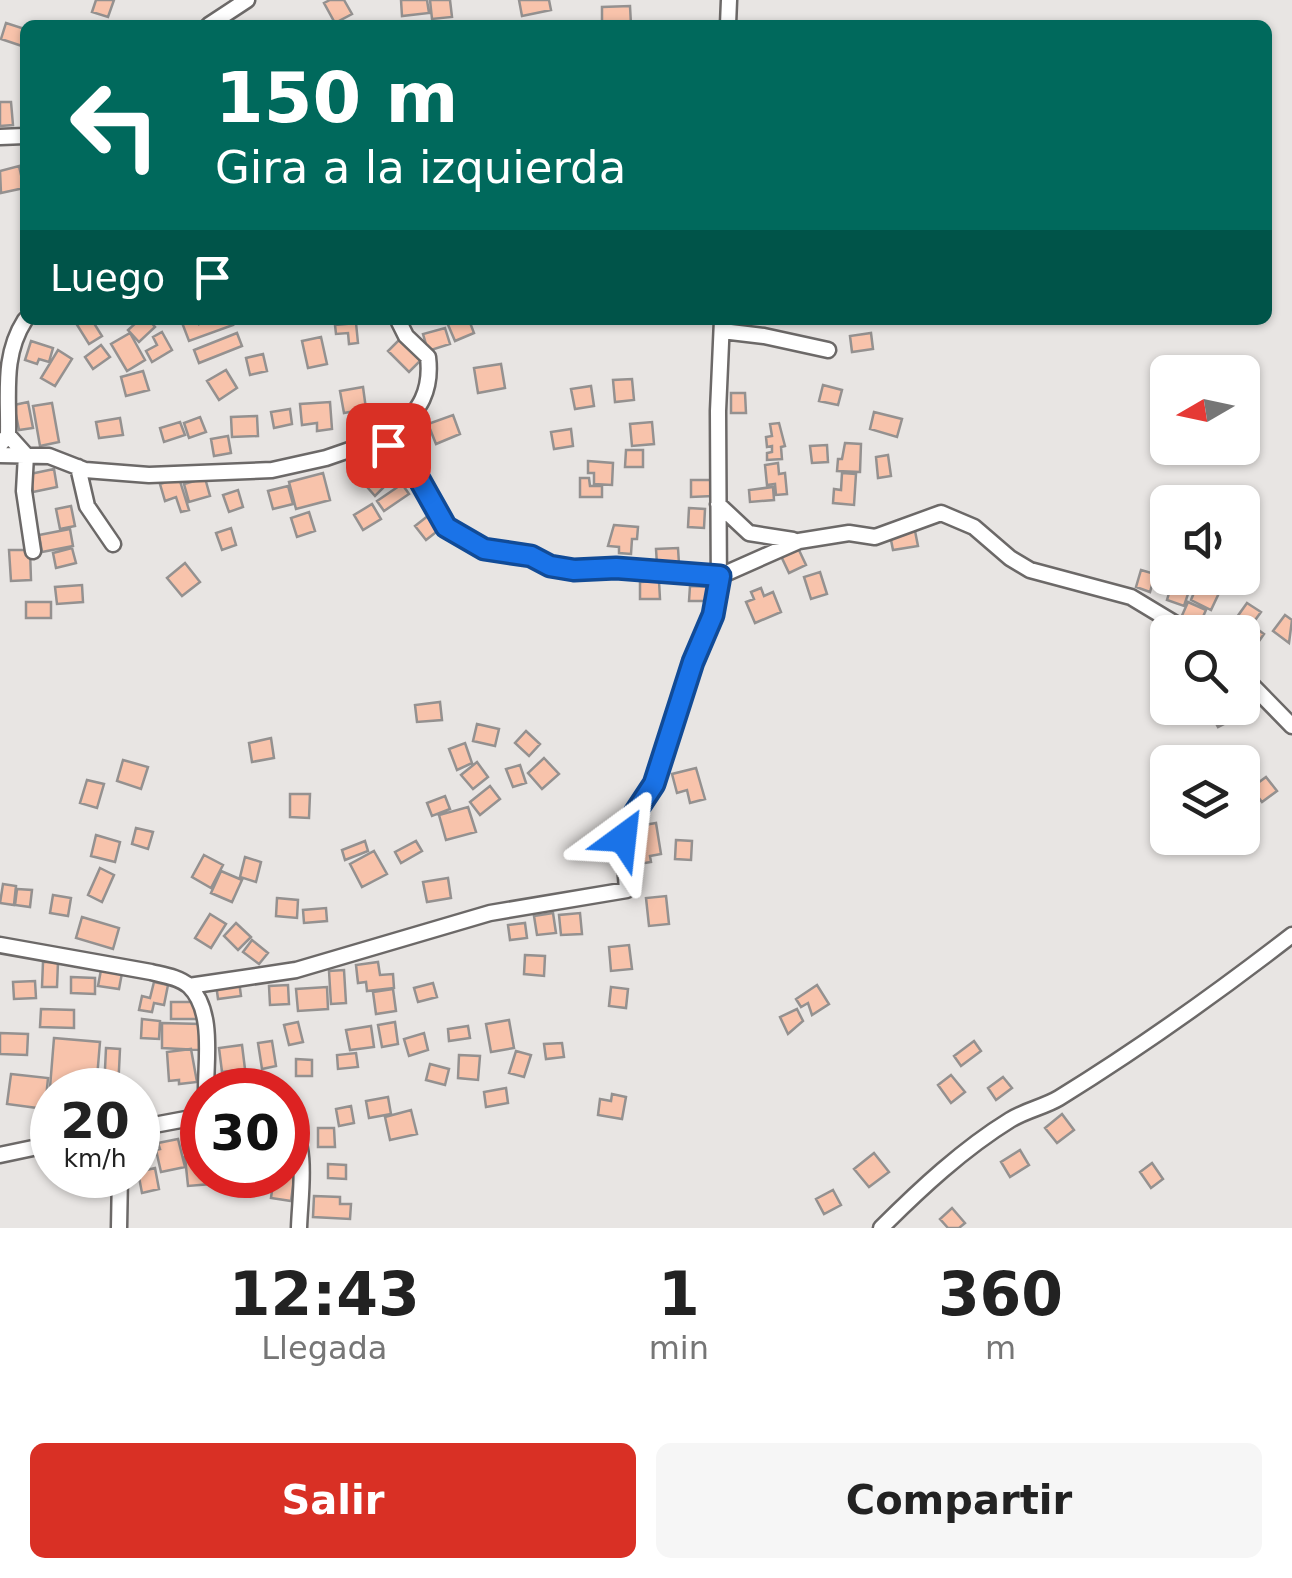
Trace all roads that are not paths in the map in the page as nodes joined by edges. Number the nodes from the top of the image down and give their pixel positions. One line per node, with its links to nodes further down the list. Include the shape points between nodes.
1 (247, 0): 2 (street)
2 (216, 20)
3 (22, 325): 7 (street, via 8,357)
4 (400, 325): 8 (street, via 428,357 430,385)
5 (722, 325): 6 (street); 12 (street)
6 (828, 350)
7 (4, 440): 10 (street)
8 (388, 445): 11 (street, via 247,472 149,475); 16 (street, via 405,454 446,527 484,549 574,570)
9 (0, 455): 10 (street)
10 (26, 455): 11 (street); 15 (street)
11 (78, 467): 14 (street, via 86,506)
12 (718, 504): 13 (street, via 749,532); 16 (street)
13 (799, 541): 16 (street); 17 (street, via 850,533 875,537 925,516 951,515 1030,570 1131,598)
14 (113, 544)
15 (33, 550)
16 (720, 576): 22 (street, via 713,615 654,784 625,828 627,890 490,913 296,970)
17 (1160, 615)
18 (1260, 693): 19 (street)
19 (1292, 726)
20 (1292, 935): 30 (street, via 1205,1002 965,1151)
21 (0, 944): 22 (street, via 174,977)
22 (190, 986): 23 (street, via 205,1022)
23 (206, 1068)
24 (30, 1148): 25 (street)
25 (0, 1154)
26 (120, 1198): 28 (street)
27 (299, 1198): 29 (street)
28 (119, 1228)
29 (299, 1228)
30 (881, 1228)

